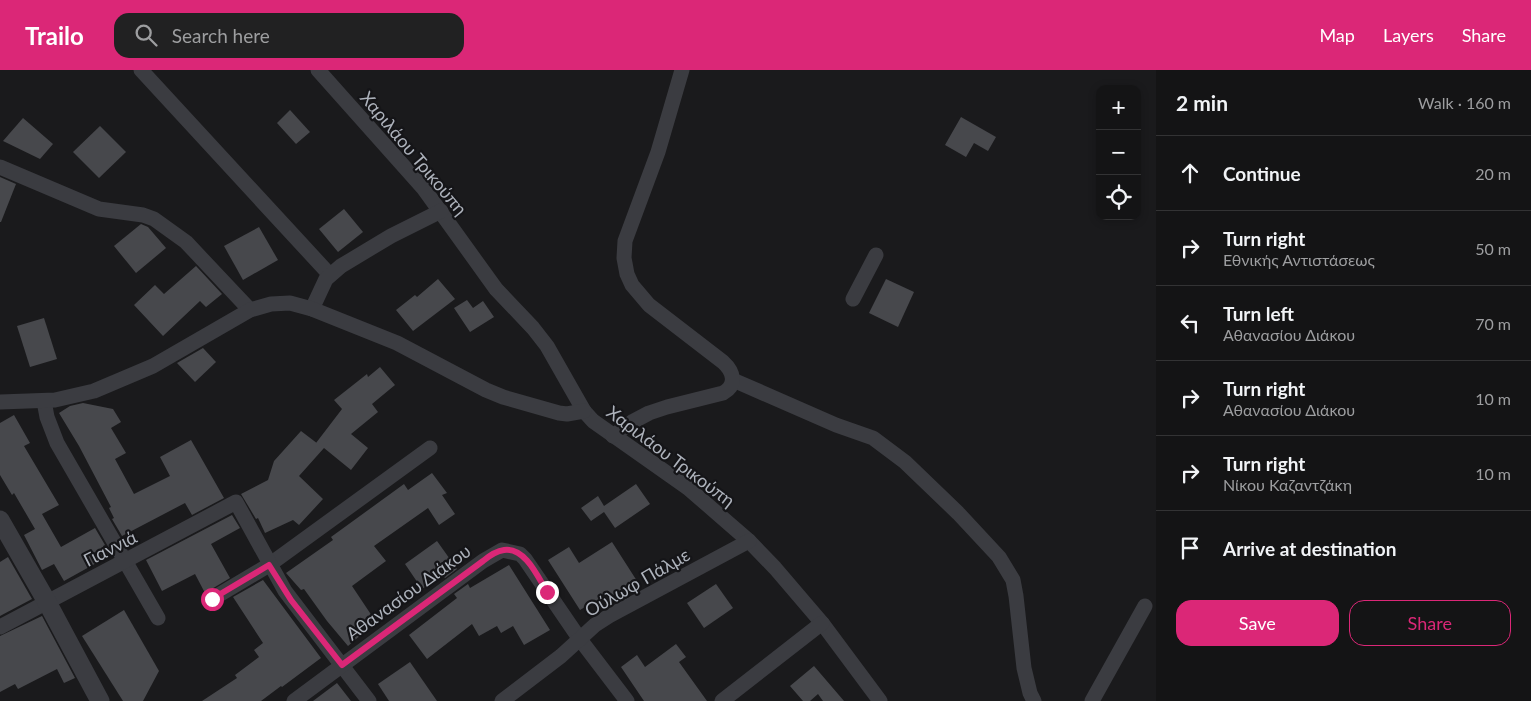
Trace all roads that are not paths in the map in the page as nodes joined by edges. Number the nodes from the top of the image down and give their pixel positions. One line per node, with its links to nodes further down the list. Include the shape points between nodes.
1 (141, 70): 7 (street)
2 (318, 70): 5 (street, Χαριλάου Τρικούπη)
3 (682, 70): 11 (street, via 658,152 625,241 626,267 632,285 649,305 724,362)
4 (0, 166): 10 (street, via 100,209 143,214 154,219 186,242)
5 (441, 211): 7 (street, via 370,248); 14 (street, Χαριλάου Τρικούπη, via 496,288 547,346)
6 (876, 255): 8 (street)
7 (330, 275): 9 (street)
8 (853, 299)
9 (312, 309): 10 (street, via 280,303); 14 (street, via 398,342 503,397 559,413)
10 (250, 310): 12 (street, via 169,358 135,374 88,393)
11 (733, 380): 15 (street, via 723,393 649,413); 36 (street, via 877,440 905,462 977,532 1013,580 1024,668)
12 (44, 401): 13 (street); 19 (street, via 57,443)
13 (0, 402)
14 (584, 411): 15 (street, Χαριλάου Τρικούπη)
15 (613, 436): 18 (street, Χαριλάου Τρικούπη, via 688,488)
16 (430, 448): 20 (street)
17 (0, 520): 22 (street)
18 (749, 541): 25 (street, Χαριλάου Τρικούπη); 27 (street, Ούλωφ Πάλμε, via 609,616)
19 (126, 561): 20 (street, Γιαννιά, via 236,502); 22 (street, Γιαννιά); 24 (street)
20 (269, 565): 21 (street); 28 (street)
21 (212, 599)
22 (47, 602): 26 (street, Γιαννιά); 29 (street)
23 (1145, 606): 37 (street)
24 (158, 618)
25 (822, 623): 34 (street); 35 (street, Χαριλάου Τρικούπη)
26 (0, 627)
27 (579, 638): 28 (street, Αθανασίου Διάκου, via 525,559 520,554 502,550); 32 (street, Ούλωφ Πάλμε, via 561,656); 33 (street)
28 (342, 665): 30 (street, Αθανασίου Διάκου); 31 (street)
29 (100, 701)
30 (294, 701)
31 (369, 701)
32 (502, 701)
33 (627, 701)
34 (722, 701)
35 (880, 701)
36 (1034, 701)
37 (1092, 701)

